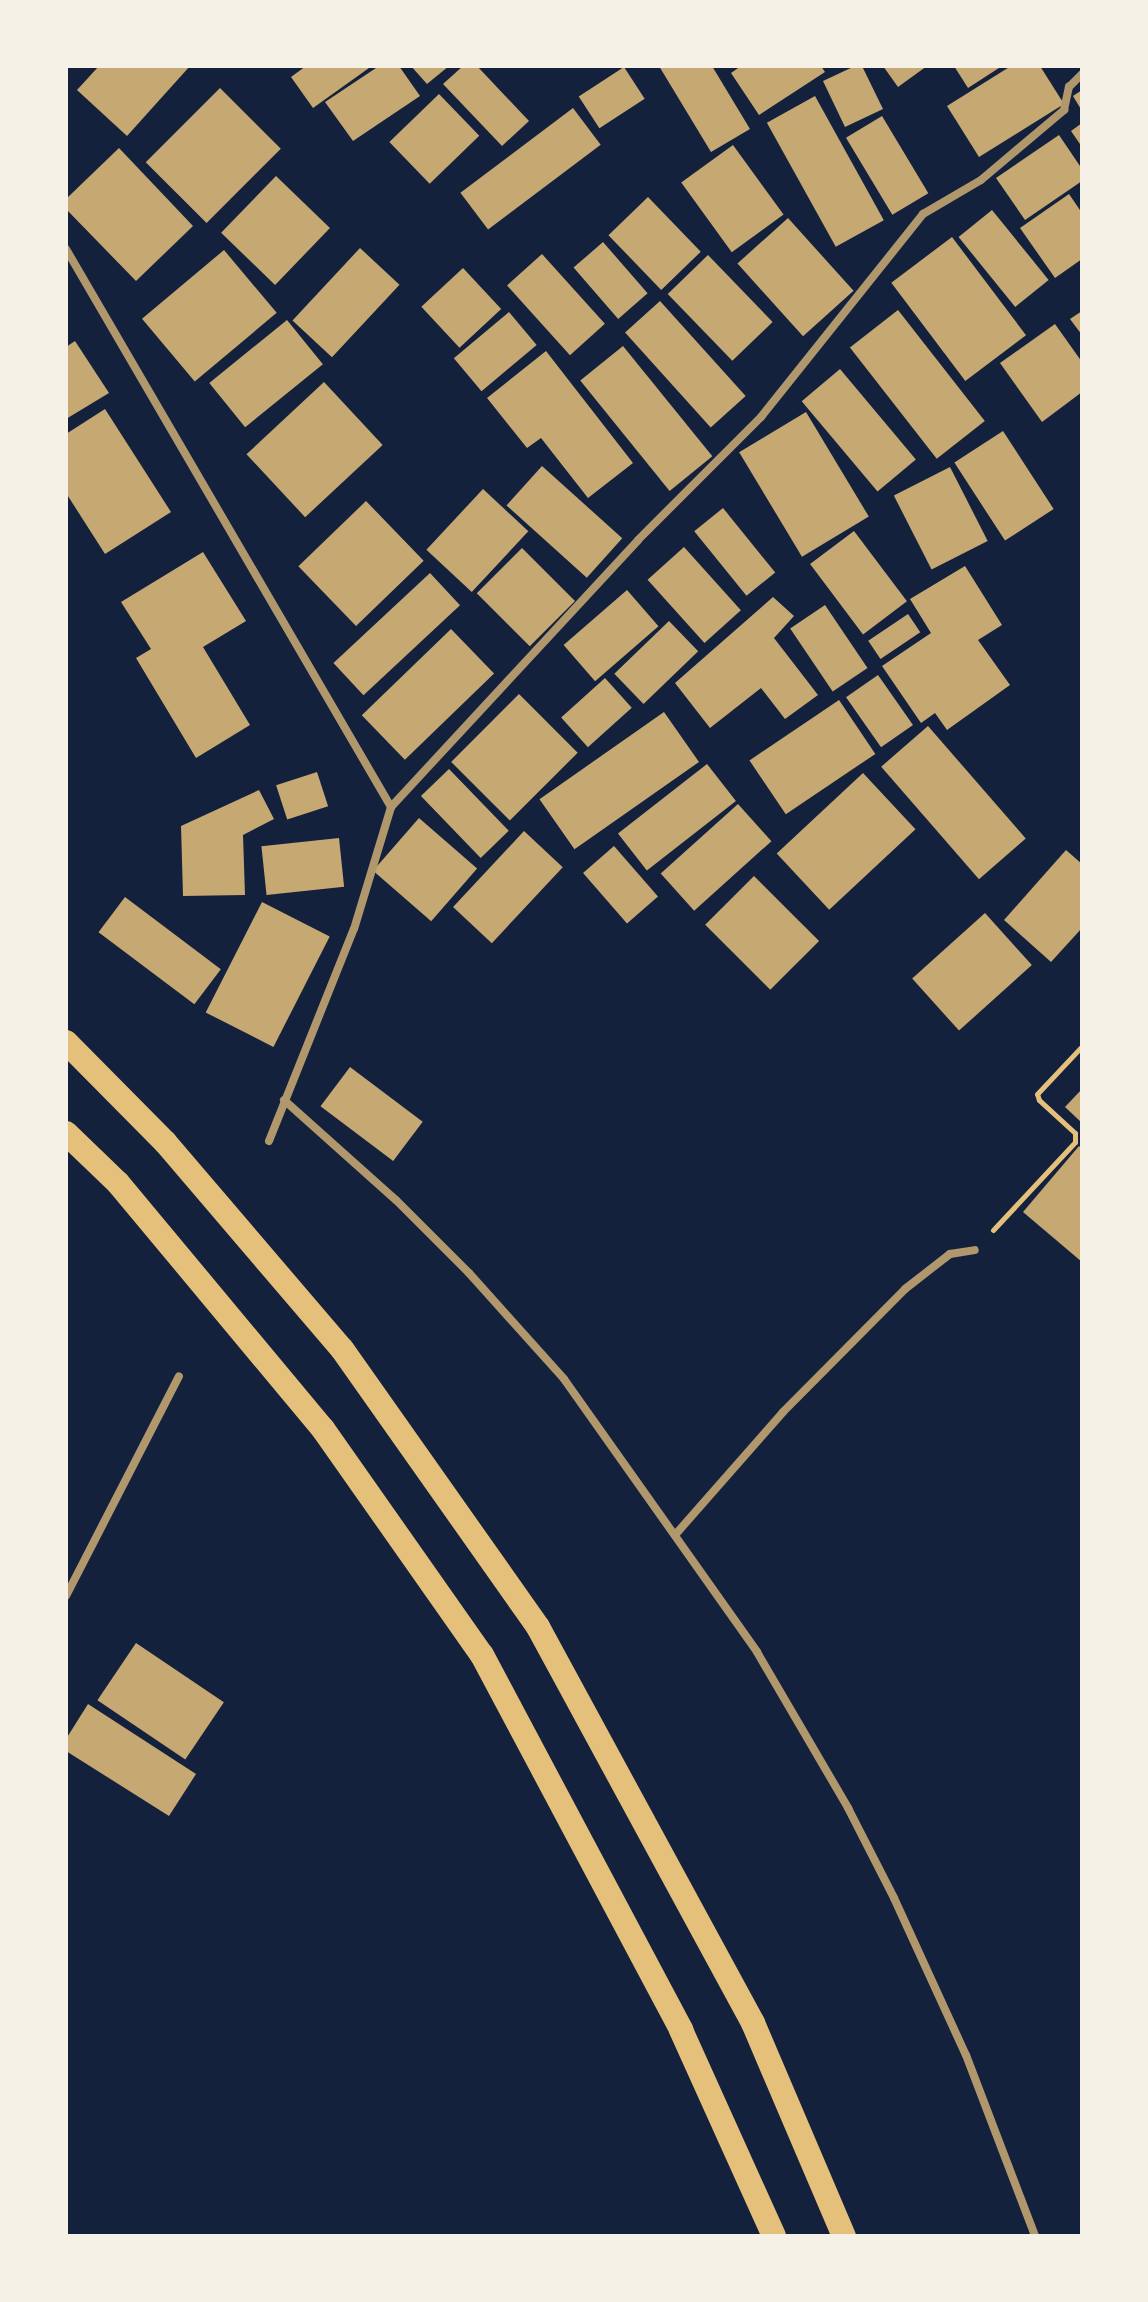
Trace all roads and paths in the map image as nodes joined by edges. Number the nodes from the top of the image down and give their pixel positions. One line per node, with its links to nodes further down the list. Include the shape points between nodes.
1 (1082, 74): 3 (street, via 1069,87 1064,110 981,180 923,214 761,417 638,540)
2 (66, 249): 3 (street)
3 (391, 807): 6 (street, via 354,929)
4 (66, 1042): 14 (highway, via 165,1142 342,1349 538,1627 753,2023)
5 (1082, 1046): 9 (path, via 1037,1094 1075,1133 1075,1142)
6 (284, 1100): 8 (street); 11 (street, via 469,1273 564,1379)
7 (66, 1133): 13 (highway, via 118,1183 323,1429 482,1655 681,2030)
8 (269, 1141)
9 (975, 1250): 11 (street, via 950,1254 905,1289 783,1412)
10 (179, 1376): 12 (street)
11 (675, 1535): 15 (street, via 757,1652 848,1808 966,2055)
12 (66, 1596)
13 (774, 2236)
14 (844, 2236)
15 (1035, 2236)

